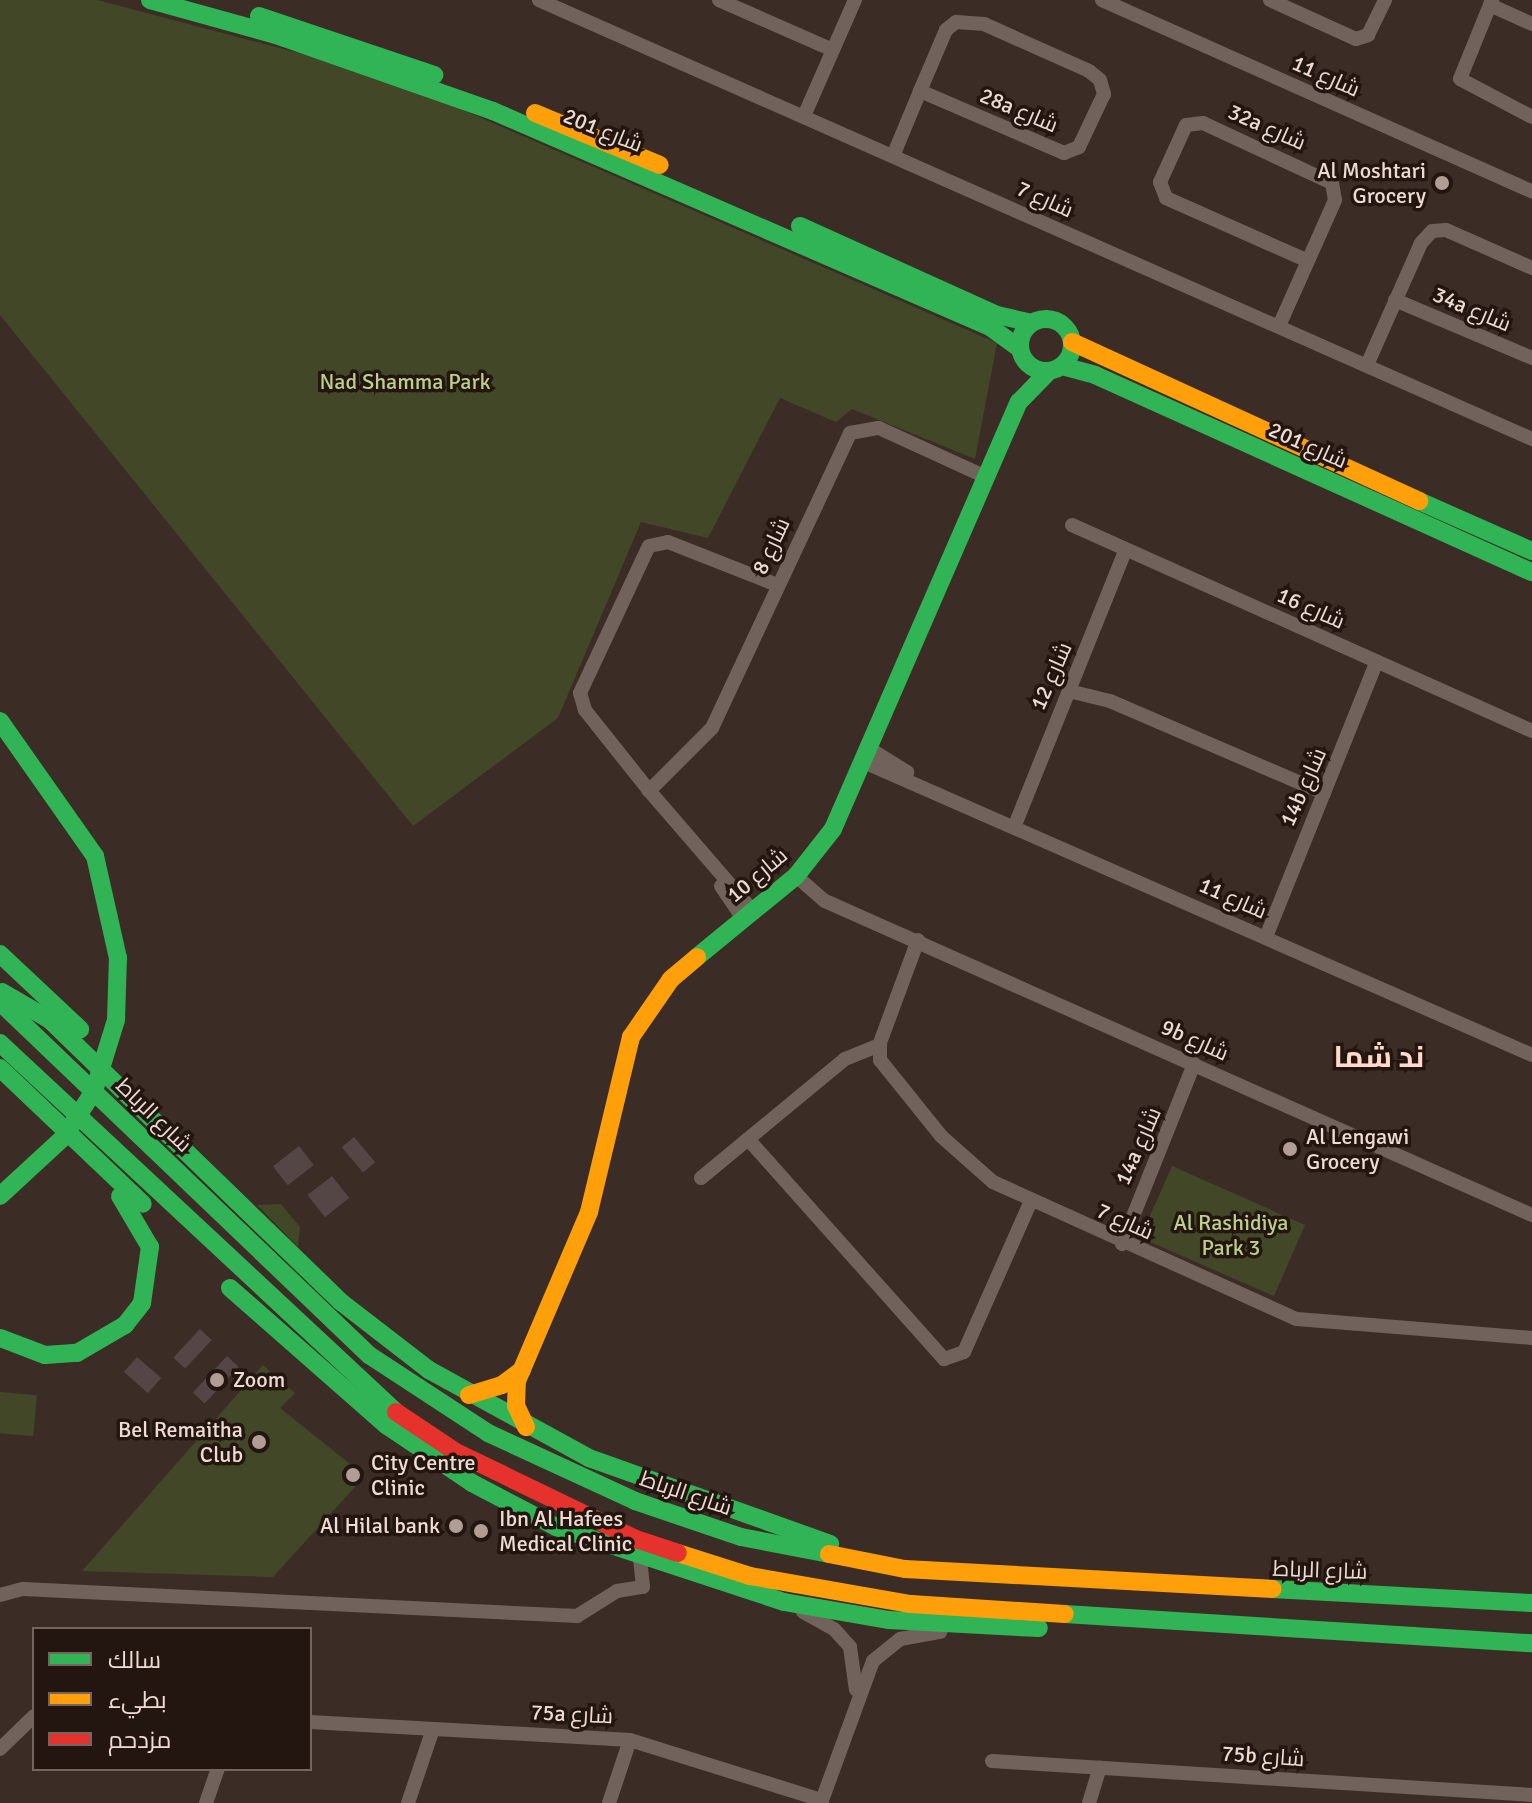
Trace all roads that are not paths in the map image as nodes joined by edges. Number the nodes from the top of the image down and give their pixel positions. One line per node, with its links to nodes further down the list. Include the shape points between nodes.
1 (150, 0): 23 (main road, شارع 201, via 273,34 493,111 707,199 990,327)
2 (204, 0): 20 (main road, شارع 201, via 496,98 997,315)
3 (539, 0): 13 (street, شارع 7)
4 (719, 0): 11 (street)
5 (855, 0): 11 (street)
6 (1102, 0): 16 (street, شارع 11)
7 (1270, 0): 8 (street, via 1356,39 1368,35)
8 (1385, 0)
9 (1491, 3): 10 (street); 14 (street, via 1460,79 1466,87)
10 (1532, 24)
11 (833, 50): 13 (street)
12 (920, 91): 12 (street, 28a شارع, via 946,30 970,20 1095,74 1104,94 1079,147 1064,153); 15 (street, 28a شارع)
13 (804, 116): 15 (street, شارع 7)
14 (1532, 117)
15 (893, 156): 21 (street, شارع 7)
16 (1532, 191)
17 (1306, 260): 17 (street, 32a شارع, via 1335,200 1332,183 1203,123 1186,125 1160,182 1166,198); 21 (street, 32a شارع)
18 (1532, 268): 19 (street, 34a شارع, via 1439,229 1421,243)
19 (1395, 300): 24 (street, 34a شارع); 25 (street, 34a شارع)
20 (1031, 323): 22 (main road, via 1060,323); 23 (main road)
21 (1279, 326): 25 (street, شارع 7)
22 (1072, 342): 26 (main road); 32 (main road, شارع 201, via 1103,361)
23 (1021, 352): 26 (main road, via 1032,368); 27 (main road, شارع 10)
24 (1532, 358)
25 (1367, 365): 28 (street, شارع 7)
26 (1055, 369): 27 (main road, شارع 10); 33 (main road, شارع 201, via 1095,375)
27 (1019, 402): 29 (main road, شارع 10)
28 (1532, 439)
29 (988, 472): 34 (street, شارع 8, via 879,428 850,433); 39 (main road, شارع 10)
30 (1072, 525): 31 (street, شارع 16)
31 (1131, 551): 35 (street, شارع 16); 36 (street, شارع 12)
32 (1532, 551)
33 (1532, 572)
34 (776, 588): 40 (street, شارع 8, via 712,728 675,770); 40 (street, via 668,542 649,546 582,683 585,710)
35 (1382, 664): 38 (street, شارع 16); 41 (street, 14b شارع)
36 (1071, 685): 41 (street); 42 (street, شارع 12)
37 (0, 721): 58 (main road, bridge, via 95,856 111,907 118,958 116,1020 101,1074 75,1122)
38 (1532, 731)
39 (867, 755): 42 (street, شارع 11); 43 (main road, شارع 10, via 833,829)
40 (647, 788): 44 (street)
41 (1322, 798): 45 (street, 14b شارع)
42 (1009, 822): 45 (street, شارع 11)
43 (800, 871): 44 (main road, شارع 10); 46 (street, 9b شارع, via 840,906)
44 (748, 915): 69 (main road, شارع 10, via 671,979 631,1037 589,1212)
45 (1260, 934): 52 (street, شارع 11)
46 (922, 942): 51 (street); 53 (street, 9b شارع)
47 (0, 954): 55 (main road, via 132,1083)
48 (0, 991): 55 (main road, via 50,1020)
49 (0, 1002): 73 (main road, شارع الرباط, via 338,1329 447,1409 551,1465 687,1520 795,1550)
50 (0, 1043): 77 (main road, via 346,1375 456,1452 571,1512 750,1576 842,1595)
51 (880, 1052): 57 (street, via 845,1059); 61 (street, شارع 7, via 957,1153)
52 (1532, 1055)
53 (1198, 1066): 63 (street, 9b شارع); 64 (street, 14a شارع)
54 (0, 1068): 56 (main road)
55 (154, 1116): 70 (main road, via 341,1302)
56 (71, 1136): 65 (main road); 67 (main road, via 141,1224 150,1247 142,1303 104,1342 77,1353 45,1355)
57 (748, 1139): 59 (street); 61 (street, via 948,1360 964,1352)
58 (40, 1162): 60 (main road, bridge); 62 (main road, via 30,1184)
59 (701, 1178)
60 (0, 1196)
61 (1030, 1203): 64 (street, شارع 7)
62 (0, 1210)
63 (1532, 1215)
64 (1118, 1242): 68 (street, شارع 7, via 1308,1322)
65 (196, 1255)
66 (218, 1276): 72 (main road, via 328,1381 398,1434 542,1519)
67 (0, 1338)
68 (1532, 1338)
69 (522, 1370): 70 (main road, via 502,1385); 71 (main road, شارع 10, via 516,1406)
70 (469, 1395): 71 (main road)
71 (529, 1430): 73 (main road, via 650,1483)
72 (640, 1559): 74 (street, via 643,1587 617,1591 577,1616 23,1589); 75 (main road)
73 (905, 1569): 76 (main road, شارع الرباط)
74 (0, 1595)
75 (784, 1602): 78 (main road, via 889,1620); 80 (street, via 843,1637 854,1658)
76 (1532, 1603)
77 (1233, 1625): 78 (main road); 79 (main road)
78 (996, 1626): 80 (street, via 922,1633 889,1644 873,1661)
79 (1532, 1643)
80 (855, 1702): 91 (street)
81 (31, 1718): 85 (street)
82 (312, 1722): 83 (street, 75a شارع)
83 (433, 1729): 84 (street, 75a شارع); 93 (street)
84 (630, 1740): 91 (street, 75a شارع); 94 (street)
85 (0, 1749)
86 (992, 1761): 87 (street, 75b شارع)
87 (1100, 1768): 90 (street, 75b شارع); 95 (street)
88 (217, 1771): 92 (street)
89 (1532, 1795): 90 (street, 75b شارع)
90 (1459, 1797)
91 (822, 1802)
92 (206, 1803)
93 (408, 1803)
94 (609, 1803)
95 (1089, 1803)

